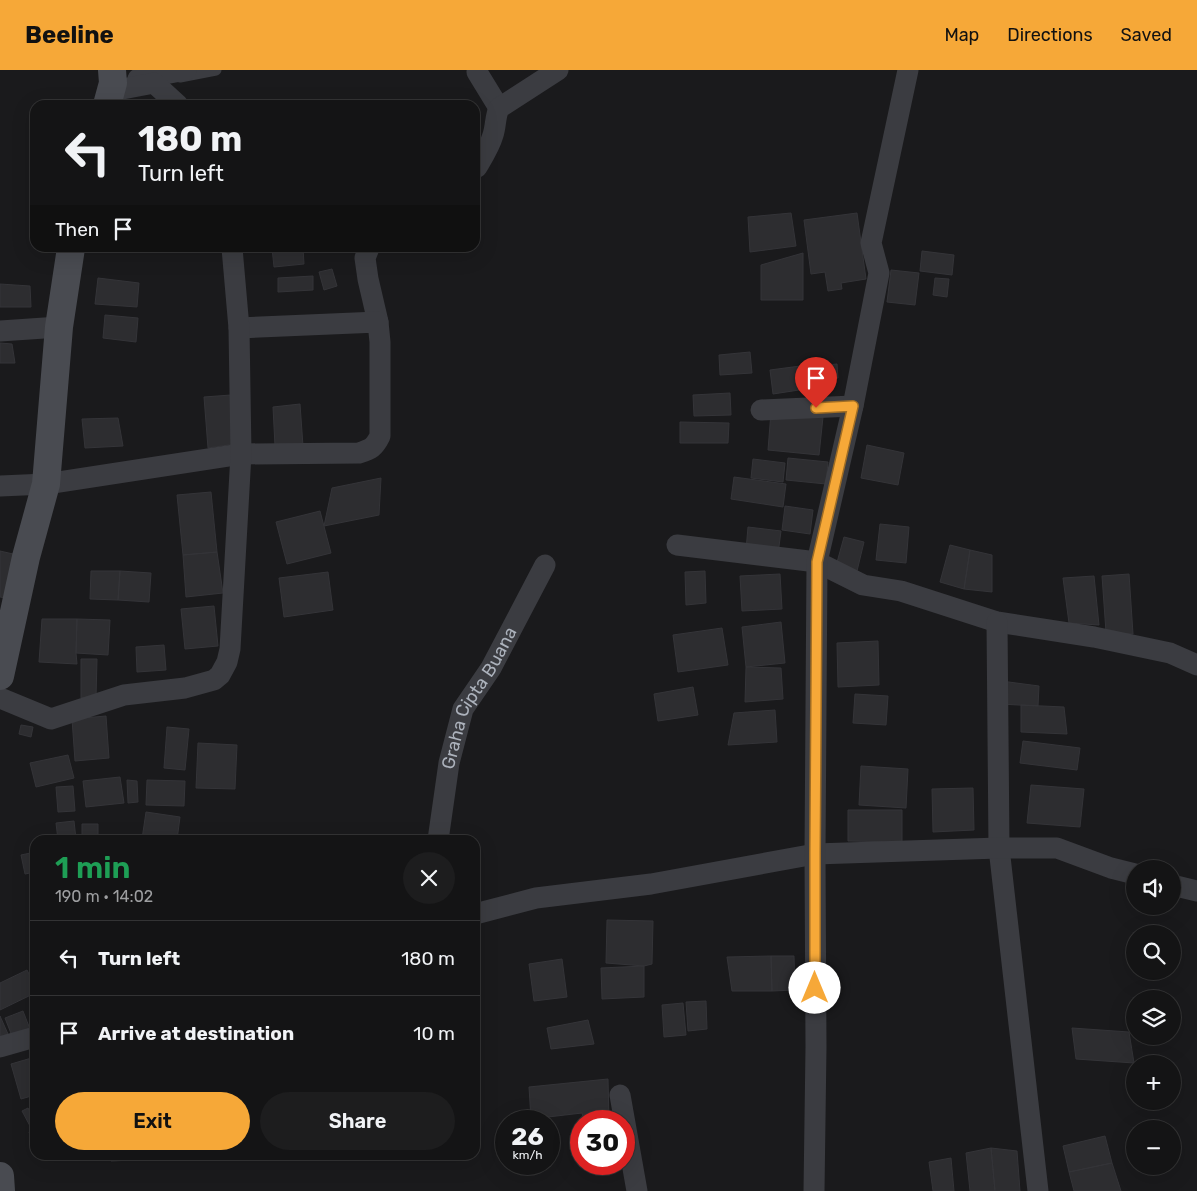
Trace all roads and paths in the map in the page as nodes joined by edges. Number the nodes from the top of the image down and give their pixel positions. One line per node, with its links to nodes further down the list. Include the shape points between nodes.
1 (186, 70): 7 (street)
2 (216, 70): 6 (lane)
3 (558, 70): 9 (street)
4 (908, 70): 18 (street, via 870,243 879,274)
5 (477, 72): 9 (street)
6 (154, 83): 7 (street); 8 (street)
7 (111, 87)
8 (173, 100)
9 (500, 108): 10 (street, via 491,141)
10 (480, 161)
11 (70, 252): 15 (street)
12 (232, 252): 16 (street)
13 (367, 252): 14 (street, via 365,258 368,279)
14 (378, 322): 16 (street); 20 (street, via 380,436 376,445 359,453)
15 (59, 327): 17 (street); 21 (street)
16 (239, 328): 20 (street)
17 (0, 331)
18 (853, 406): 19 (street); 24 (street)
19 (761, 410)
20 (241, 454): 21 (street); 29 (street, via 230,649 220,675 192,687 124,694 51,719)
21 (46, 484): 22 (street); 28 (street)
22 (0, 486)
23 (677, 545): 24 (street)
24 (817, 562): 26 (street, via 863,585 901,591); 32 (street)
25 (545, 565): 30 (street, Graha Cipta Buana, via 491,668 463,709 449,763)
26 (996, 622): 27 (street, via 1170,653); 31 (street)
27 (1197, 665)
28 (0, 676)
29 (0, 698)
30 (439, 835)
31 (999, 848): 32 (street); 33 (street, via 1057,848); 44 (street)
32 (815, 854): 36 (street, via 651,884 536,898); 43 (street)
33 (1126, 872)
34 (1181, 887): 35 (street)
35 (1197, 891)
36 (480, 913)
37 (30, 1038): 38 (street)
38 (0, 1047)
39 (620, 1095): 42 (street)
40 (0, 1176): 41 (street)
41 (1, 1191)
42 (637, 1191)
43 (814, 1191)
44 (1038, 1191)

